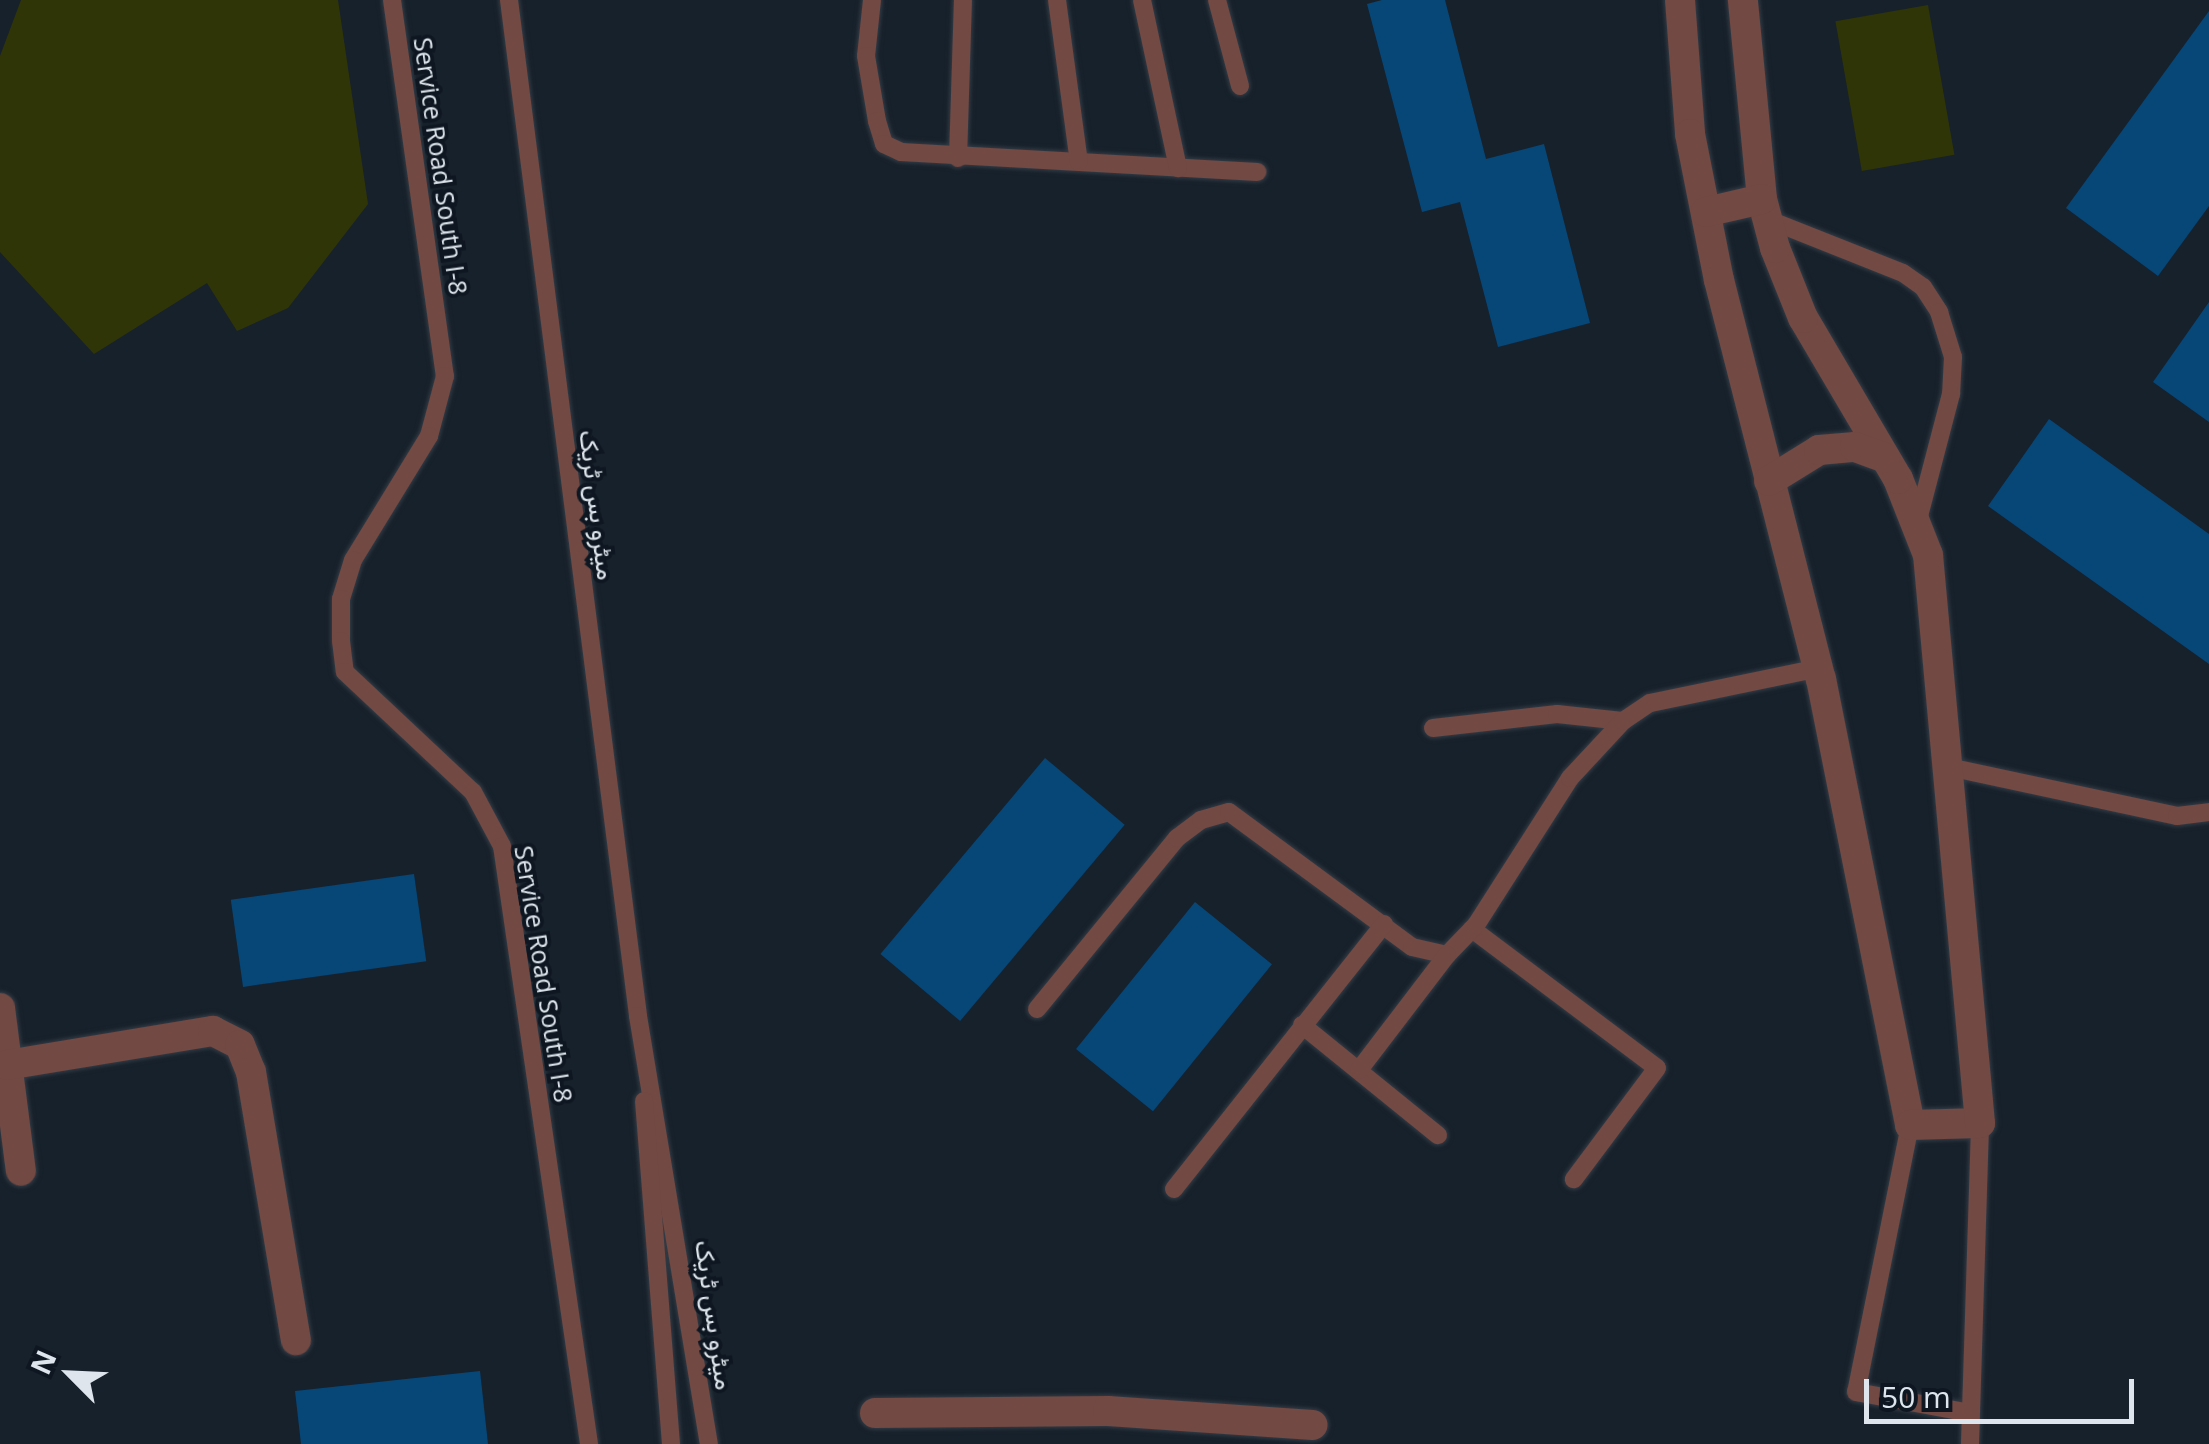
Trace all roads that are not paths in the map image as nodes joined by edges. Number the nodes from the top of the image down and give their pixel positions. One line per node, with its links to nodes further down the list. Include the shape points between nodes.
1 (392, 0): 44 (lane, Service Road South I-8, via 445,376 429,436 353,560 340,599 345,672 473,792 502,846)
2 (509, 0): 30 (lane, میٹرو بس ٹریک)
3 (872, 0): 11 (lane, via 866,56 884,144)
4 (963, 0): 11 (lane)
5 (1057, 0): 12 (lane)
6 (1142, 0): 13 (lane)
7 (1217, 0): 10 (lane)
8 (1680, 0): 16 (street, via 1684,80)
9 (1743, 0): 15 (street)
10 (1240, 86)
11 (958, 158): 12 (lane)
12 (1079, 162): 13 (lane)
13 (1178, 168): 14 (lane)
14 (1257, 172)
15 (1765, 209): 16 (street); 17 (street, via 1803,318); 19 (lane, via 1904,273 1924,286 1939,312 1953,357 1951,394)
16 (1706, 212): 18 (street)
17 (1885, 458): 18 (street, via 1856,446 1819,450); 19 (street)
18 (1769, 481): 20 (street)
19 (1918, 520): 23 (street, via 1928,554)
20 (1818, 668): 21 (lane, via 1650,703); 35 (street)
21 (1623, 721): 22 (lane, via 1557,714); 26 (lane, via 1570,778)
22 (1433, 728)
23 (1944, 766): 24 (lane, via 2177,816); 34 (street)
24 (2209, 812)
25 (1384, 924): 27 (lane, via 1412,947); 29 (lane, via 1229,812 1201,820 1177,838); 31 (lane)
26 (1472, 929): 27 (lane); 38 (lane, via 1657,1068)
27 (1446, 955): 33 (lane)
28 (0, 1008): 32 (street)
29 (1037, 1009)
30 (638, 1016): 45 (lane, میٹرو بس ٹریک); 46 (lane, میٹرو بس ٹریک)
31 (1302, 1025): 33 (lane); 39 (lane)
32 (8, 1065): 37 (street); 40 (street, via 214,1031 240,1045 251,1072)
33 (1359, 1070): 36 (lane)
34 (1980, 1122): 35 (street); 42 (lane)
35 (1910, 1125): 42 (lane, via 1856,1392)
36 (1438, 1134)
37 (20, 1171)
38 (1574, 1180)
39 (1174, 1189)
40 (296, 1340)
41 (875, 1413): 43 (street, via 1108,1411)
42 (1970, 1413): 47 (lane)
43 (1314, 1425)
44 (589, 1444)
45 (671, 1444)
46 (709, 1444)
47 (1970, 1444)

